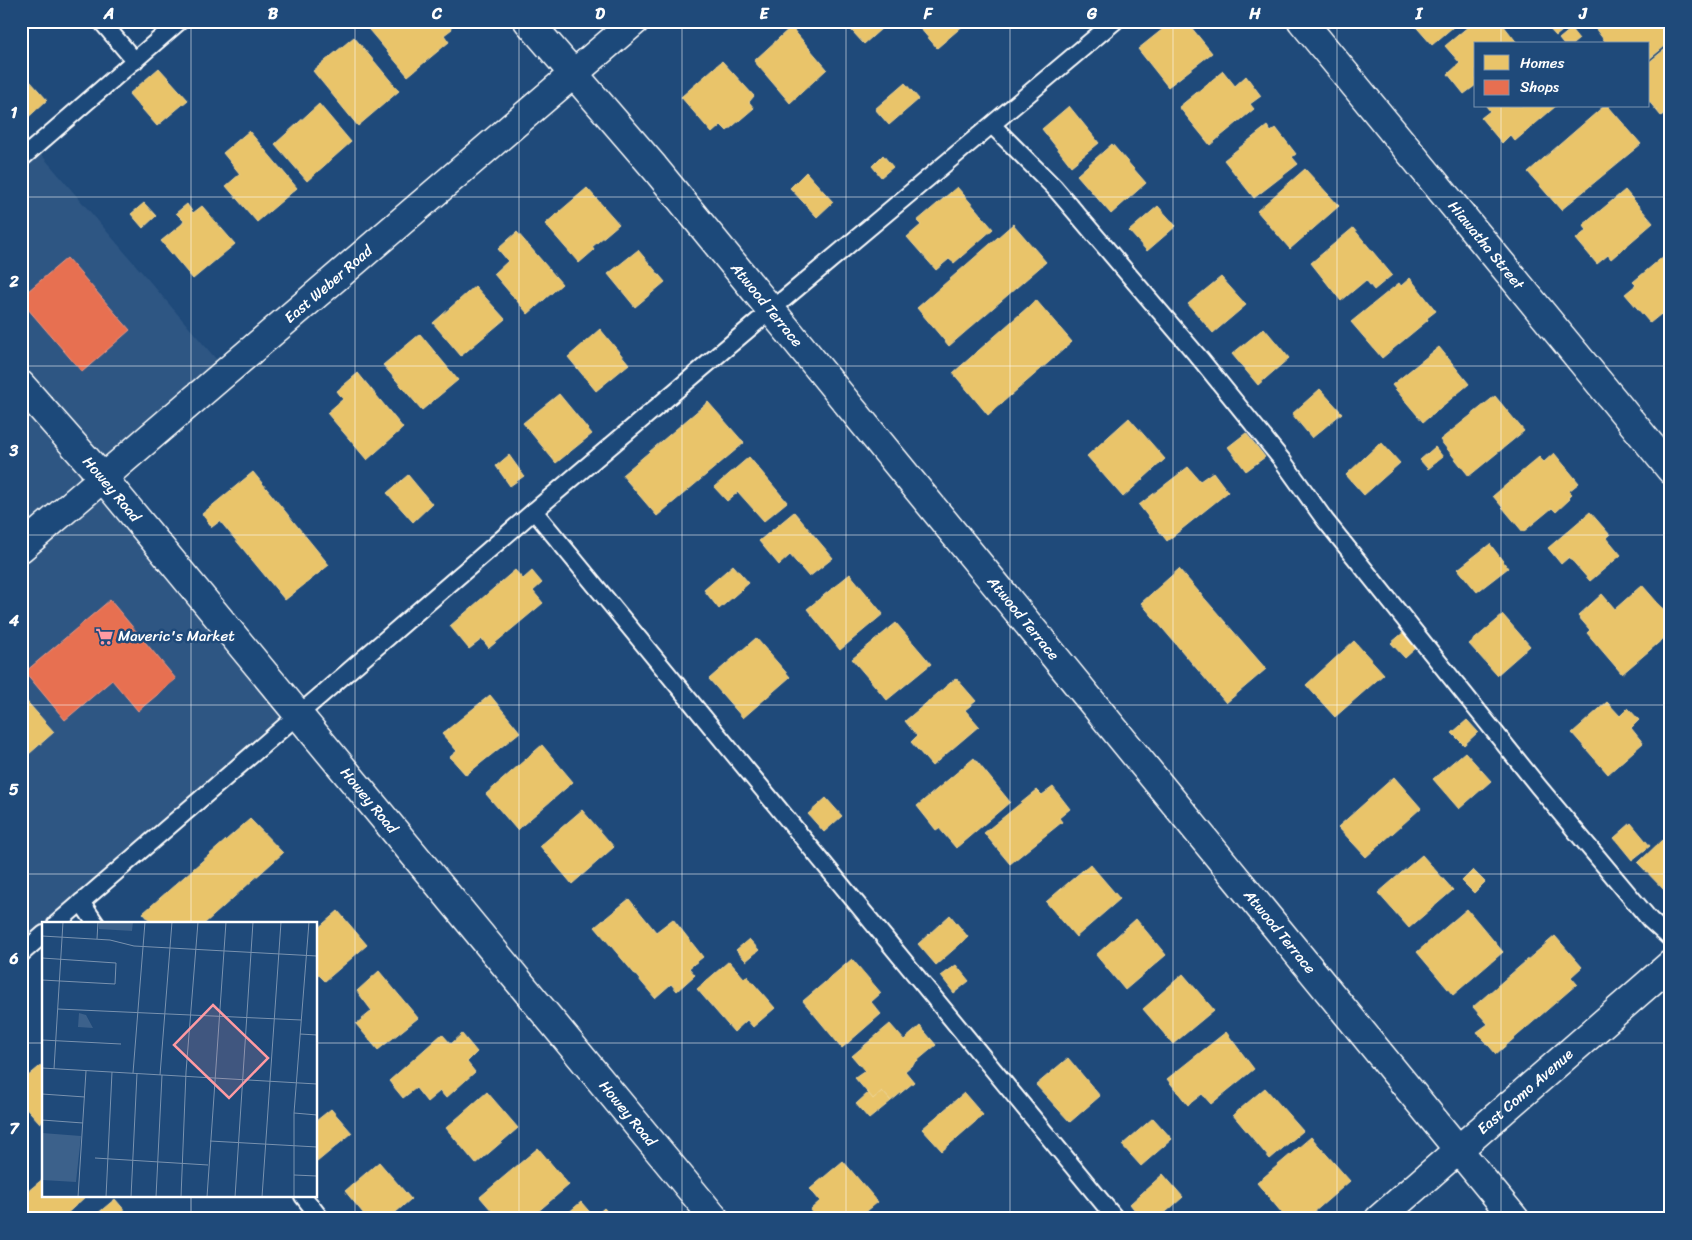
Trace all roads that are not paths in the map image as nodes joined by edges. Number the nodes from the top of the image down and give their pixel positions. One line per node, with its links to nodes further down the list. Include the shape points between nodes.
1 (100, 21): 7 (lane)
2 (180, 21): 7 (lane)
3 (528, 21): 8 (street, Atwood Terrace)
4 (635, 21): 8 (street, East Weber Road)
5 (1115, 21): 9 (lane)
6 (1302, 21): 13 (street, Hiawatha Street)
7 (135, 61): 10 (lane)
8 (574, 75): 11 (street, Atwood Terrace, via 654,167); 14 (street, East Weber Road)
9 (992, 125): 11 (lane); 22 (lane, via 1054,187 1202,361 1532,778 1650,920)
10 (21, 159)
11 (770, 310): 15 (lane); 25 (street, Atwood Terrace)
12 (21, 385): 14 (street, Howey Road)
13 (1671, 470)
14 (103, 478): 16 (street, East Weber Road); 17 (street, Howey Road)
15 (534, 511): 17 (lane); 29 (lane)
16 (21, 548)
17 (298, 716): 18 (lane); 28 (street, Howey Road)
18 (81, 902): 19 (lane); 20 (lane)
19 (58, 922)
20 (95, 922)
21 (42, 936): 23 (lane)
22 (1671, 939)
23 (21, 954)
24 (1671, 964): 25 (street, East Como Avenue)
25 (1458, 1150): 30 (street, East Como Avenue); 31 (street, Atwood Terrace)
26 (304, 1198): 27 (lane)
27 (321, 1219)
28 (715, 1219)
29 (1116, 1219)
30 (1379, 1219)
31 (1514, 1219)

